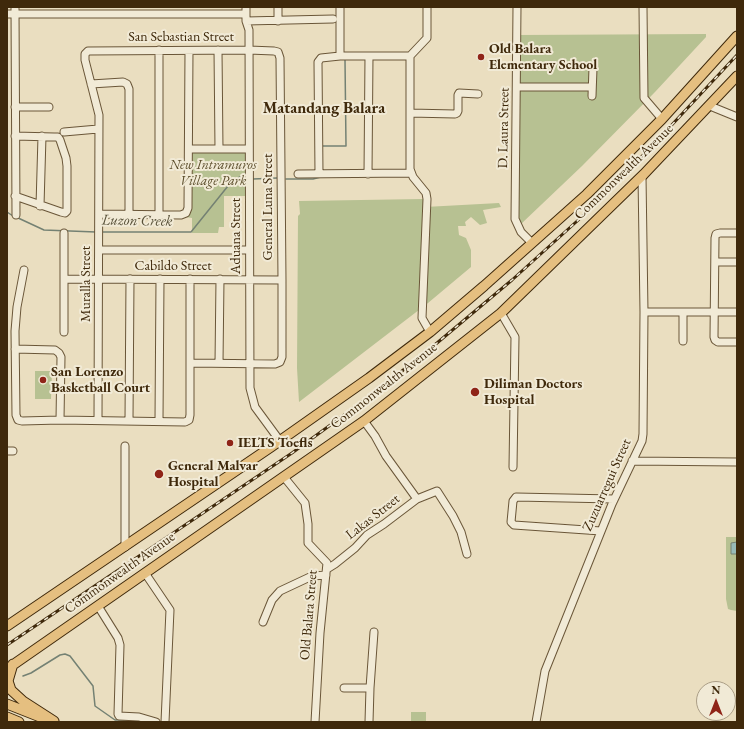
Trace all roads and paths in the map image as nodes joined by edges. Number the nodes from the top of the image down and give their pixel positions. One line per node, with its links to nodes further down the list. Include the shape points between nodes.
1 (278, 7): 14 (street)
2 (340, 7): 22 (street)
3 (427, 7): 24 (street, via 427,38)
4 (517, 7): 28 (street, D. Laura Street)
5 (643, 7): 37 (street, via 644,98)
6 (15, 10): 7 (street); 11 (street); 33 (street)
7 (50, 10): 8 (street)
8 (87, 10): 9 (street)
9 (146, 10): 10 (street)
10 (204, 10): 12 (street)
11 (7, 14)
12 (246, 14): 14 (street); 18 (street, Aduana Street)
13 (333, 19): 14 (street)
14 (278, 21)
15 (737, 36): 37 (main road, Commonwealth Avenue)
16 (159, 50): 19 (street, San Sebastian Street); 21 (street, San Sebastian Street, via 88,51); 54 (street)
17 (218, 50): 18 (street, San Sebastian Street); 19 (street, San Sebastian Street); 43 (street)
18 (249, 50): 20 (street, San Sebastian Street); 44 (street, Aduana Street)
19 (189, 51): 42 (street)
20 (278, 52): 71 (street, General Luna Street)
21 (86, 54): 27 (street, Muralla Street)
22 (340, 56): 23 (street); 46 (street, via 321,58 318,62)
23 (369, 56): 24 (street); 47 (street)
24 (410, 56): 35 (street)
25 (593, 68): 29 (street)
26 (737, 76): 32 (main road, Commonwealth Avenue)
27 (91, 84): 38 (street, Muralla Street, via 98,110); 53 (street, via 123,82 129,89)
28 (517, 87): 29 (street); 58 (street, D. Laura Street, via 516,219 521,232)
29 (592, 87): 31 (street)
30 (478, 94): 35 (street, via 460,93 457,113)
31 (592, 96)
32 (710, 106): 36 (street); 49 (main road, Commonwealth Avenue)
33 (15, 107): 34 (street); 40 (street)
34 (49, 107)
35 (410, 113): 48 (street)
36 (737, 118)
37 (662, 119): 58 (main road, Commonwealth Avenue, via 587,194)
38 (98, 129): 39 (street); 52 (street, Muralla Street)
39 (64, 132)
40 (15, 136): 41 (street); 50 (street)
41 (42, 136): 51 (street); 51 (street, via 58,138 66,158 68,205 65,213)
42 (189, 149): 43 (street); 54 (street, via 186,213)
43 (219, 149): 44 (street)
44 (249, 149): 60 (street, Aduana Street)
45 (298, 174): 46 (street)
46 (319, 174): 47 (street)
47 (368, 174): 48 (street)
48 (411, 174): 78 (street, via 426,193 427,199 422,318)
49 (642, 176): 72 (street, Zuzuarregui Street); 76 (main road, Commonwealth Avenue)
50 (16, 196): 51 (street); 55 (street)
51 (40, 206)
52 (99, 214): 53 (street); 59 (street, Muralla Street)
53 (129, 214): 54 (street)
54 (159, 214)
55 (16, 215)
56 (64, 233): 64 (street)
57 (737, 233): 61 (street, via 716,234)
58 (532, 243): 78 (main road, Commonwealth Avenue)
59 (99, 250): 60 (street); 65 (street, Muralla Street)
60 (249, 250): 70 (street, Aduana Street)
61 (715, 262): 62 (street); 74 (street)
62 (737, 262)
63 (24, 270): 81 (street, via 16,312)
64 (64, 279): 65 (street, Cabildo Street); 77 (street)
65 (99, 279): 66 (street, Cabildo Street); 86 (street, Muralla Street)
66 (130, 279): 67 (street, Cabildo Street); 87 (street)
67 (160, 279): 68 (street, Cabildo Street); 88 (street)
68 (190, 279): 69 (street, Cabildo Street); 82 (street)
69 (220, 279): 70 (street, Cabildo Street); 83 (street)
70 (249, 279): 71 (street, Cabildo Street); 84 (street, Aduana Street)
71 (282, 280): 84 (street, General Luna Street, via 282,357 280,362 275,364)
72 (644, 312): 73 (street); 92 (street, Zuzuarregui Street, via 643,434)
73 (683, 312): 74 (street); 79 (street)
74 (714, 312): 75 (street); 80 (street, via 715,340)
75 (737, 312)
76 (501, 313): 89 (main road, Commonwealth Avenue); 94 (street, via 515,337)
77 (64, 332)
78 (430, 332): 90 (main road, Commonwealth Avenue)
79 (683, 341)
80 (737, 342)
81 (15, 349): 85 (street, via 55,350 59,353); 85 (street, via 18,420)
82 (190, 363): 83 (street); 88 (street, via 189,420)
83 (219, 363): 84 (street)
84 (249, 364): 90 (street, Aduana Street, via 255,407)
85 (60, 420): 86 (street)
86 (98, 420): 87 (street)
87 (129, 420): 88 (street)
88 (159, 420)
89 (364, 421): 95 (main road, Commonwealth Avenue); 96 (street, Lakas Street)
90 (280, 441): 99 (main road, Commonwealth Avenue)
91 (125, 446): 99 (street)
92 (632, 461): 93 (street); 97 (street, Zuzuarregui Street)
93 (737, 462)
94 (513, 467)
95 (284, 477): 101 (street, Old Balara Street, via 305,503 308,543 325,561); 102 (main road, Commonwealth Avenue)
96 (417, 499): 100 (street, via 437,491 461,532); 101 (street, Lakas Street, via 367,535)
97 (614, 499): 98 (street, Zuzuarregui Street); 98 (street, via 516,498 513,501 511,522 514,525)
98 (601, 531): 120 (street, Zuzuarregui Street, via 545,672)
99 (125, 546): 105 (main road, Commonwealth Avenue)
100 (468, 554)
101 (326, 572): 104 (street, via 280,591 272,600); 118 (street, Old Balara Street)
102 (145, 573): 103 (main road, Commonwealth Avenue); 117 (street, via 170,610)
103 (98, 606): 107 (main road, Commonwealth Avenue); 116 (street, via 120,645 119,716 139,717)
104 (263, 622)
105 (7, 626)
106 (374, 632): 109 (street)
107 (10, 666): 115 (main road, via 8,681 11,690)
108 (344, 688): 109 (street)
109 (370, 688): 119 (street)
110 (7, 704): 115 (main road)
111 (7, 709): 114 (main road)
112 (7, 717): 113 (main road)
113 (19, 722)
114 (37, 722)
115 (55, 722)
116 (156, 722)
117 (165, 722)
118 (315, 722)
119 (369, 722)
120 (536, 722)

